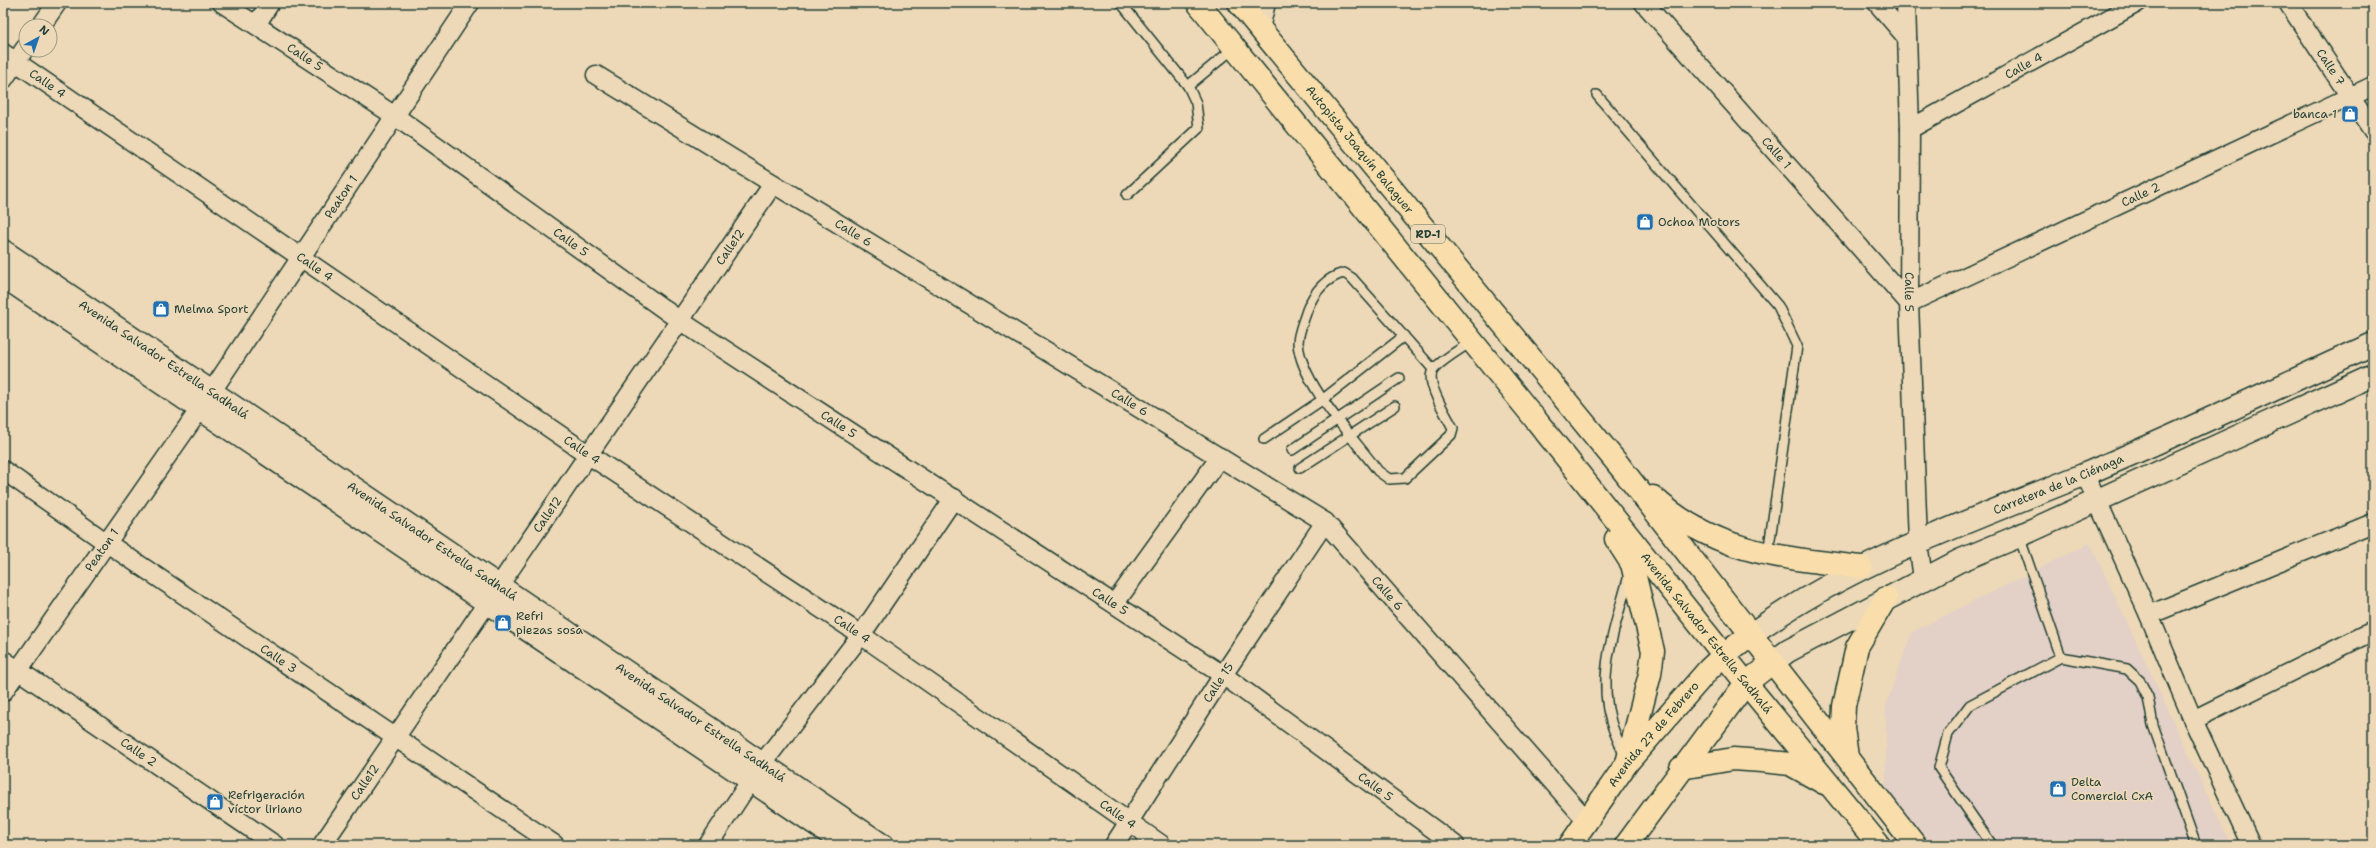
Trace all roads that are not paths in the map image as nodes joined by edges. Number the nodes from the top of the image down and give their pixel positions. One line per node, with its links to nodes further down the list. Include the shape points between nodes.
1 (57, 3): 14 (street)
2 (222, 3): 15 (street, Calle 5)
3 (270, 3): 15 (street)
4 (470, 3): 27 (street, Peaton 1)
5 (1121, 3): 23 (lane)
6 (1198, 3): 18 (main road, RD-1)
7 (1239, 3): 16 (main road, Autopista Joaquín Balaguer / RD-1)
8 (1266, 3): 16 (street)
9 (1644, 3): 35 (street, Calle 1)
10 (1877, 3): 17 (street)
11 (1906, 3): 17 (street, Calle 5)
12 (2137, 3): 28 (street, Calle 4)
13 (2288, 3): 26 (street, Calle 7)
14 (47, 18)
15 (256, 25): 27 (street, Calle 5)
16 (1260, 29): 54 (main road, Autopista Joaquín Balaguer / RD-1)
17 (1907, 38): 28 (street, Calle 5)
18 (1234, 48): 23 (lane); 38 (main road, RD-1)
19 (18, 52): 20 (street)
20 (9, 57): 22 (street); 33 (street, Calle 4)
21 (596, 75): 30 (street, Calle 6)
22 (3, 80)
23 (1188, 86): 31 (lane, via 1196,103 1199,128)
24 (2373, 86): 26 (street, Calle 2)
25 (1597, 95): 65 (lane, via 1778,306 1797,346)
26 (2349, 96): 29 (street, Calle 7); 35 (street, Calle 2)
27 (395, 116): 33 (street, Peaton 1); 36 (street, Calle 5)
28 (1910, 129): 35 (street, Calle 5)
29 (2373, 131)
30 (773, 184): 36 (street, Calle12); 53 (street, Calle 6)
31 (1127, 195)
32 (3, 251): 43 (main road, Avenida Salvador Estrella Sadhalá)
33 (300, 258): 43 (street, Peaton 1); 52 (street, Calle 4)
34 (3, 276): 46 (main road, Avenida Salvador Estrella Sadhalá)
35 (1909, 304): 63 (street, Calle 5)
36 (679, 320): 52 (street, Calle12); 58 (street, Calle 5)
37 (1404, 336): 40 (lane); 44 (lane); 44 (lane, via 1352,278 1344,273 1331,276 1312,297 1298,341 1303,366)
38 (1472, 341): 40 (lane); 48 (main road, RD-1)
39 (2373, 344): 57 (main road, Carretera de la Ciénaga)
40 (1433, 369): 49 (lane, via 1433,389 1453,431 1405,478 1389,479 1378,471)
41 (2373, 375): 59 (main road)
42 (1399, 378): 47 (lane)
43 (212, 391): 69 (main road, Avenida Salvador Estrella Sadhalá)
44 (1322, 400): 47 (lane); 50 (lane)
45 (1395, 406): 49 (lane)
46 (200, 409): 64 (street, Peaton 1); 69 (main road, Avenida Salvador Estrella Sadhalá)
47 (1339, 419): 49 (lane); 51 (lane)
48 (1536, 420): 66 (main road); 76 (main road, Avenida Salvador Estrella Sadhalá)
49 (1351, 435): 55 (lane)
50 (1264, 440)
51 (1292, 450)
52 (589, 455): 69 (street, Calle12); 74 (street, Calle 4)
53 (1220, 457): 60 (street, Calle 6); 71 (street)
54 (1618, 464): 65 (main road, via 1655,499 1712,538 1735,547); 75 (main road)
55 (1300, 468)
56 (3, 470): 64 (street, Calle 3)
57 (2085, 474): 59 (street); 63 (main road, Carretera de la Ciénaga)
58 (954, 498): 71 (street, Calle 5); 74 (street)
59 (2096, 500): 62 (main road); 72 (street)
60 (1325, 522): 80 (street, Calle 15); 90 (street, Calle 6)
61 (2373, 522): 72 (street)
62 (2019, 536): 68 (main road, via 1959,561); 77 (lane)
63 (1918, 542): 67 (main road, Carretera de la Ciénaga); 68 (street, Calle 5)
64 (107, 543): 79 (street, Peaton 1); 84 (street, Calle 3)
65 (1768, 554): 67 (main road)
66 (1632, 564): 86 (main road, via 1653,651 1650,674); 86 (lane, via 1609,647 1605,685 1611,722)
67 (1861, 567): 75 (main road, Carretera de la Ciénaga, via 1821,589)
68 (1923, 580): 70 (main road)
69 (492, 593): 84 (street, Calle12); 88 (main road, Avenida Salvador Estrella Sadhalá)
70 (1886, 598): 78 (main road, via 1788,651); 85 (main road, via 1857,647 1855,655 1844,706 1843,728)
71 (1115, 603): 80 (street, Calle 5)
72 (2149, 614): 83 (street)
73 (2373, 631): 83 (street)
74 (861, 635): 88 (street); 91 (street, Calle 4)
75 (1750, 635): 76 (main road, Avenida 27 de Febrero); 78 (main road)
76 (1724, 655): 81 (main road, Avenida Salvador Estrella Sadhalá); 86 (main road, Avenida 27 de Febrero)
77 (2061, 657): 105 (lane, via 1970,705 1948,734 1939,768); 106 (lane, via 2127,669 2140,681 2148,697 2153,725)
78 (1773, 662): 81 (main road); 85 (main road)
79 (10, 665): 82 (street, Peaton 1); 93 (street, Calle 2)
80 (1223, 675): 91 (street, Calle 15); 101 (street, Calle 5)
81 (1746, 683): 87 (main road); 89 (main road, Avenida Salvador Estrella Sadhalá)
82 (3, 692)
83 (2193, 720): 107 (street)
84 (395, 739): 94 (street, Calle12); 95 (street, Calle 3)
85 (1848, 761): 104 (main road)
86 (1627, 762): 90 (main road, Avenida 27 de Febrero)
87 (1681, 768): 89 (main road, via 1733,759 1790,764); 92 (main road)
88 (757, 772): 96 (street); 97 (main road, Avenida Salvador Estrella Sadhalá); 98 (main road, Avenida Salvador Estrella Sadhalá)
89 (1834, 789): 103 (main road, Avenida Salvador Estrella Sadhalá)
90 (1587, 821): 102 (main road, Avenida 27 de Febrero)
91 (1130, 822): 99 (street, Calle 15); 100 (street, Calle 4)
92 (1628, 844)
93 (274, 845)
94 (322, 845)
95 (555, 845)
96 (708, 845)
97 (847, 845)
98 (882, 845)
99 (1114, 845)
100 (1162, 845)
101 (1455, 845)
102 (1570, 845)
103 (1879, 845)
104 (1915, 845)
105 (1992, 845)
106 (2194, 845)
107 (2251, 845)

